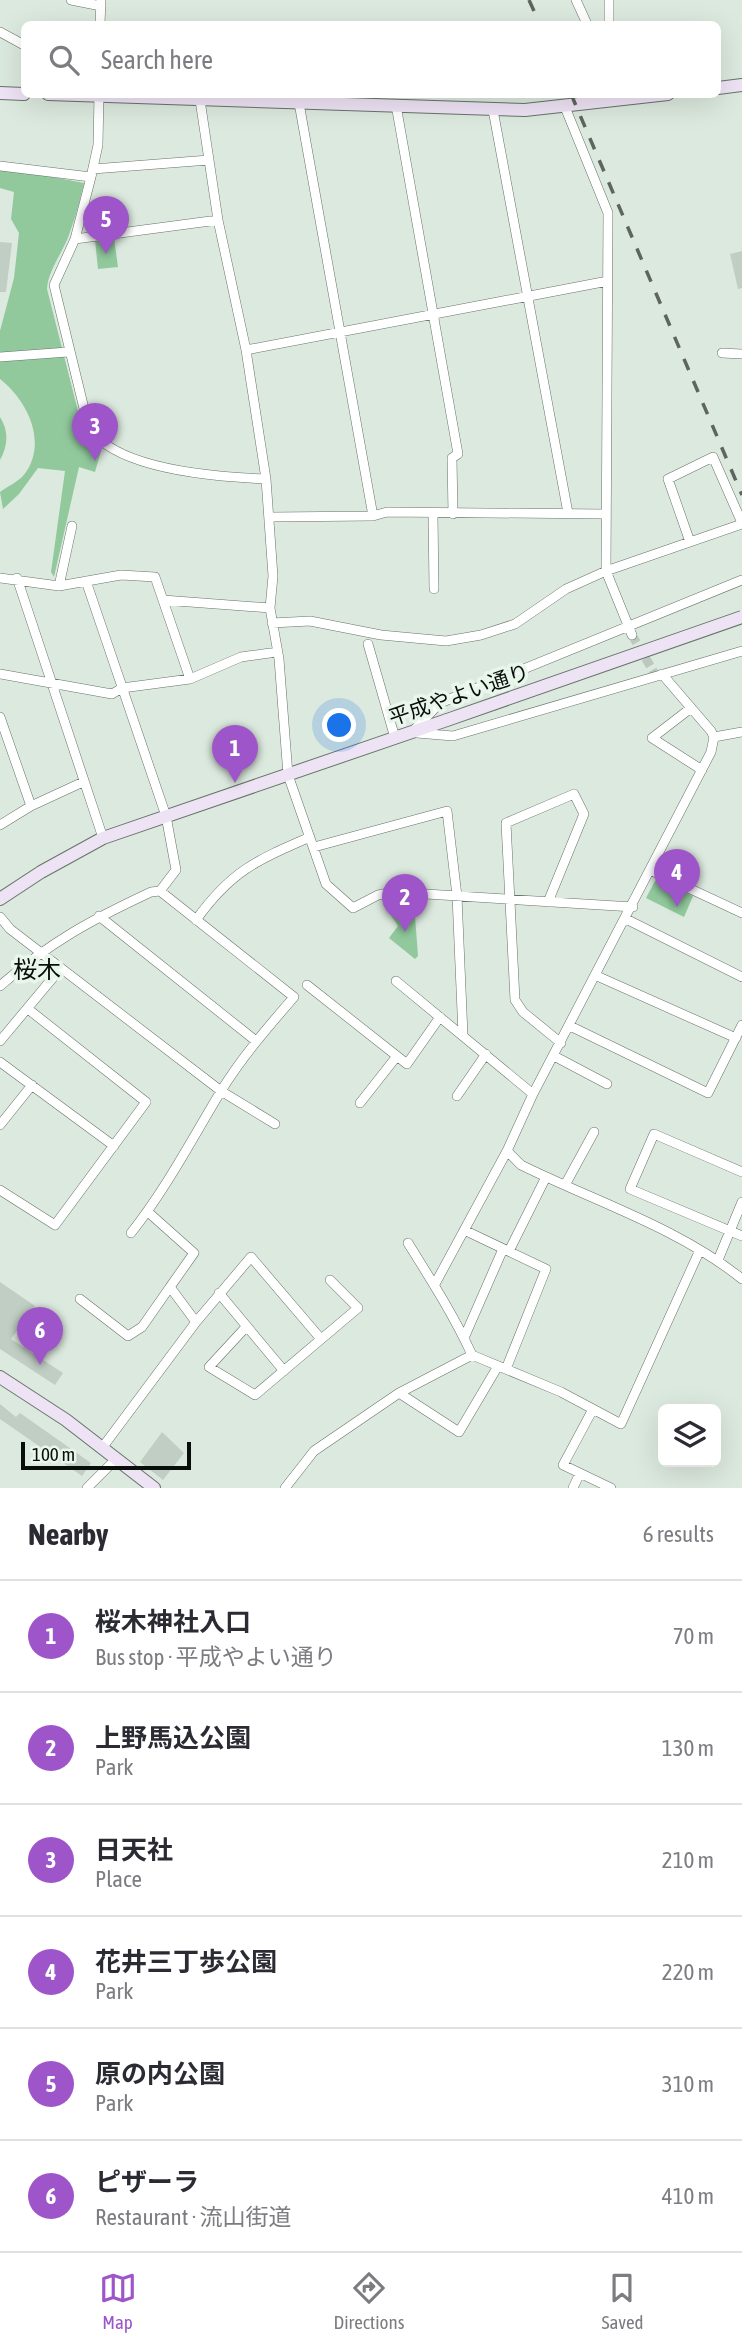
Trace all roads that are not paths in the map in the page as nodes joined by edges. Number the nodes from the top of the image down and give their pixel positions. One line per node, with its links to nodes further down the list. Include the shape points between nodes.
1 (71, 0): 4 (street)
2 (576, 0): 6 (street)
3 (609, 0): 7 (street)
4 (101, 3): 5 (street)
5 (100, 21)
6 (586, 21)
7 (609, 21)
8 (0, 32): 9 (street)
9 (21, 43)
10 (742, 86): 11 (street)
11 (721, 88)
12 (0, 93): 13 (street)
13 (21, 94)
14 (99, 98): 24 (street)
15 (160, 98): 17 (street)
16 (610, 98): 20 (street)
17 (200, 100): 18 (street); 22 (street)
18 (299, 103): 19 (street); 30 (street)
19 (396, 105): 21 (street); 29 (street)
20 (565, 107): 21 (street); 27 (street, via 608,213)
21 (494, 110): 28 (street)
22 (209, 160): 24 (street); 25 (street)
23 (0, 166): 24 (street)
24 (92, 173): 26 (street)
25 (218, 220): 26 (street); 31 (street)
26 (75, 239): 32 (street, via 54,285)
27 (608, 281): 28 (street); 40 (street)
28 (528, 296): 29 (street); 37 (street)
29 (434, 313): 30 (street); 39 (street, via 458,454 452,458)
30 (340, 330): 31 (street); 41 (street)
31 (246, 350): 36 (street)
32 (68, 352): 35 (street); 36 (street, via 88,425 102,444 143,463)
33 (722, 353): 34 (street)
34 (742, 354)
35 (0, 358)
36 (266, 479): 42 (street)
37 (568, 513): 39 (street); 40 (street)
38 (433, 514): 39 (street); 41 (street, via 387,512); 52 (street)
39 (453, 514)
40 (605, 514): 46 (street)
41 (373, 516): 42 (street)
42 (271, 517): 54 (street)
43 (742, 523): 45 (street); 45 (street, via 713,457 668,479)
44 (72, 526): 51 (street)
45 (690, 542): 46 (street)
46 (606, 571): 56 (street, via 566,589 515,624 481,635 446,640 381,635 310,621); 57 (street)
47 (0, 578): 48 (street)
48 (17, 578): 51 (street); 64 (street)
49 (742, 580): 57 (street)
50 (86, 581): 51 (street); 53 (street, via 121,575 155,578); 65 (street)
51 (59, 586)
52 (435, 589)
53 (163, 600): 54 (street); 63 (street)
54 (270, 608): 56 (street)
55 (742, 617): 68 (street, 平成やよい通り, bridge)
56 (272, 622): 60 (street)
57 (630, 631): 68 (street, via 440,703)
58 (368, 644): 71 (street)
59 (742, 651): 62 (street)
60 (277, 652): 63 (street, via 241,657); 75 (street)
61 (0, 674): 64 (street)
62 (662, 674): 66 (street); 68 (street, via 453,736)
63 (190, 679): 65 (street)
64 (52, 685): 65 (street, via 112,694); 76 (street)
65 (122, 688): 78 (street)
66 (691, 708): 70 (street); 74 (street, via 652,737)
67 (0, 716): 72 (street)
68 (412, 732): 71 (street, 平成やよい通り)
69 (742, 732): 70 (street)
70 (714, 737): 74 (street)
71 (395, 738): 75 (street, 平成やよい通り)
72 (10, 744): 73 (street); 77 (street)
73 (0, 752)
74 (702, 770): 83 (street)
75 (288, 775): 78 (street, 平成やよい通り); 80 (street)
76 (83, 782): 77 (street); 81 (street)
77 (31, 806): 79 (street)
78 (166, 816): 81 (street, 平成やよい通り); 84 (street, via 176,870)
79 (0, 825)
80 (310, 837): 82 (street); 93 (street, via 255,861 228,880)
81 (103, 838): 86 (street, 平成やよい通り)
82 (314, 847): 85 (street, via 326,884 353,908 394,892); 85 (street, via 447,811)
83 (652, 871): 89 (street); 90 (street)
84 (160, 891): 91 (street); 93 (street)
85 (457, 896): 87 (street); 106 (street)
86 (0, 899)
87 (507, 900): 88 (street); 88 (street, via 506,823 574,793 584,814); 110 (street, via 515,1000)
88 (548, 902): 89 (street)
89 (632, 907): 94 (street)
90 (742, 913)
91 (99, 916): 95 (street); 109 (street)
92 (0, 917): 95 (street)
93 (196, 919): 109 (street, via 294,997)
94 (626, 919): 97 (street); 98 (street)
95 (40, 951): 96 (street); 101 (street)
96 (61, 968): 102 (street); 117 (street)
97 (597, 976): 105 (street); 107 (street)
98 (742, 977)
99 (396, 981): 103 (street)
100 (307, 985): 112 (street)
101 (0, 986)
102 (28, 1009): 108 (street); 124 (street, via 146,1102)
103 (440, 1017): 106 (street); 112 (street, via 407,1064)
104 (742, 1025): 107 (street)
105 (570, 1026): 107 (street, via 708,1093); 110 (street)
106 (463, 1035): 111 (street)
107 (736, 1038)
108 (0, 1041)
109 (256, 1041): 117 (street)
110 (561, 1043): 113 (street)
111 (486, 1054): 118 (street); 119 (street)
112 (397, 1056): 120 (street)
113 (554, 1056): 115 (street); 118 (street)
114 (0, 1062): 116 (street)
115 (607, 1084)
116 (32, 1085): 122 (street); 124 (street)
117 (221, 1091): 121 (street); 131 (street)
118 (533, 1094): 125 (street)
119 (457, 1096)
120 (359, 1102)
121 (275, 1124)
122 (0, 1125)
123 (594, 1132): 128 (street)
124 (114, 1146): 129 (street, via 55,1225)
125 (507, 1151): 127 (street, via 521,1165); 132 (street)
126 (742, 1172): 133 (street, via 654,1134 630,1189)
127 (546, 1177): 128 (street); 137 (street)
128 (565, 1185): 138 (street)
129 (0, 1190)
130 (742, 1202): 133 (street)
131 (148, 1212): 134 (street); 143 (street, via 194,1253)
132 (464, 1230): 137 (street); 142 (street)
133 (730, 1231): 135 (street); 139 (street)
134 (131, 1233)
135 (742, 1236)
136 (408, 1243): 142 (street, via 428,1281)
137 (506, 1250): 148 (street); 151 (street, via 546,1269)
138 (699, 1252): 139 (street); 155 (street, via 621,1424)
139 (718, 1260): 140 (street)
140 (742, 1279)
141 (330, 1280): 149 (street, via 358,1308)
142 (435, 1284): 148 (street)
143 (170, 1287): 145 (street, via 142,1327 128,1336); 146 (street)
144 (219, 1293): 146 (street); 147 (street); 149 (street, via 251,1256)
145 (80, 1299)
146 (196, 1322): 156 (street)
147 (246, 1327): 152 (street); 152 (street, via 209,1367 254,1395)
148 (464, 1338): 150 (street)
149 (321, 1339): 152 (street)
150 (472, 1355): 151 (street); 154 (street)
151 (502, 1368): 154 (street, via 459,1432); 155 (street)
152 (284, 1371)
153 (0, 1377): 156 (street)
154 (399, 1393): 161 (street, via 314,1451)
155 (593, 1409): 158 (street, via 563,1465)
156 (102, 1448): 157 (street)
157 (116, 1459): 159 (street); 160 (street)
158 (580, 1473): 162 (street); 163 (street)
159 (87, 1488)
160 (153, 1488)
161 (285, 1488)
162 (573, 1488)
163 (611, 1488)

